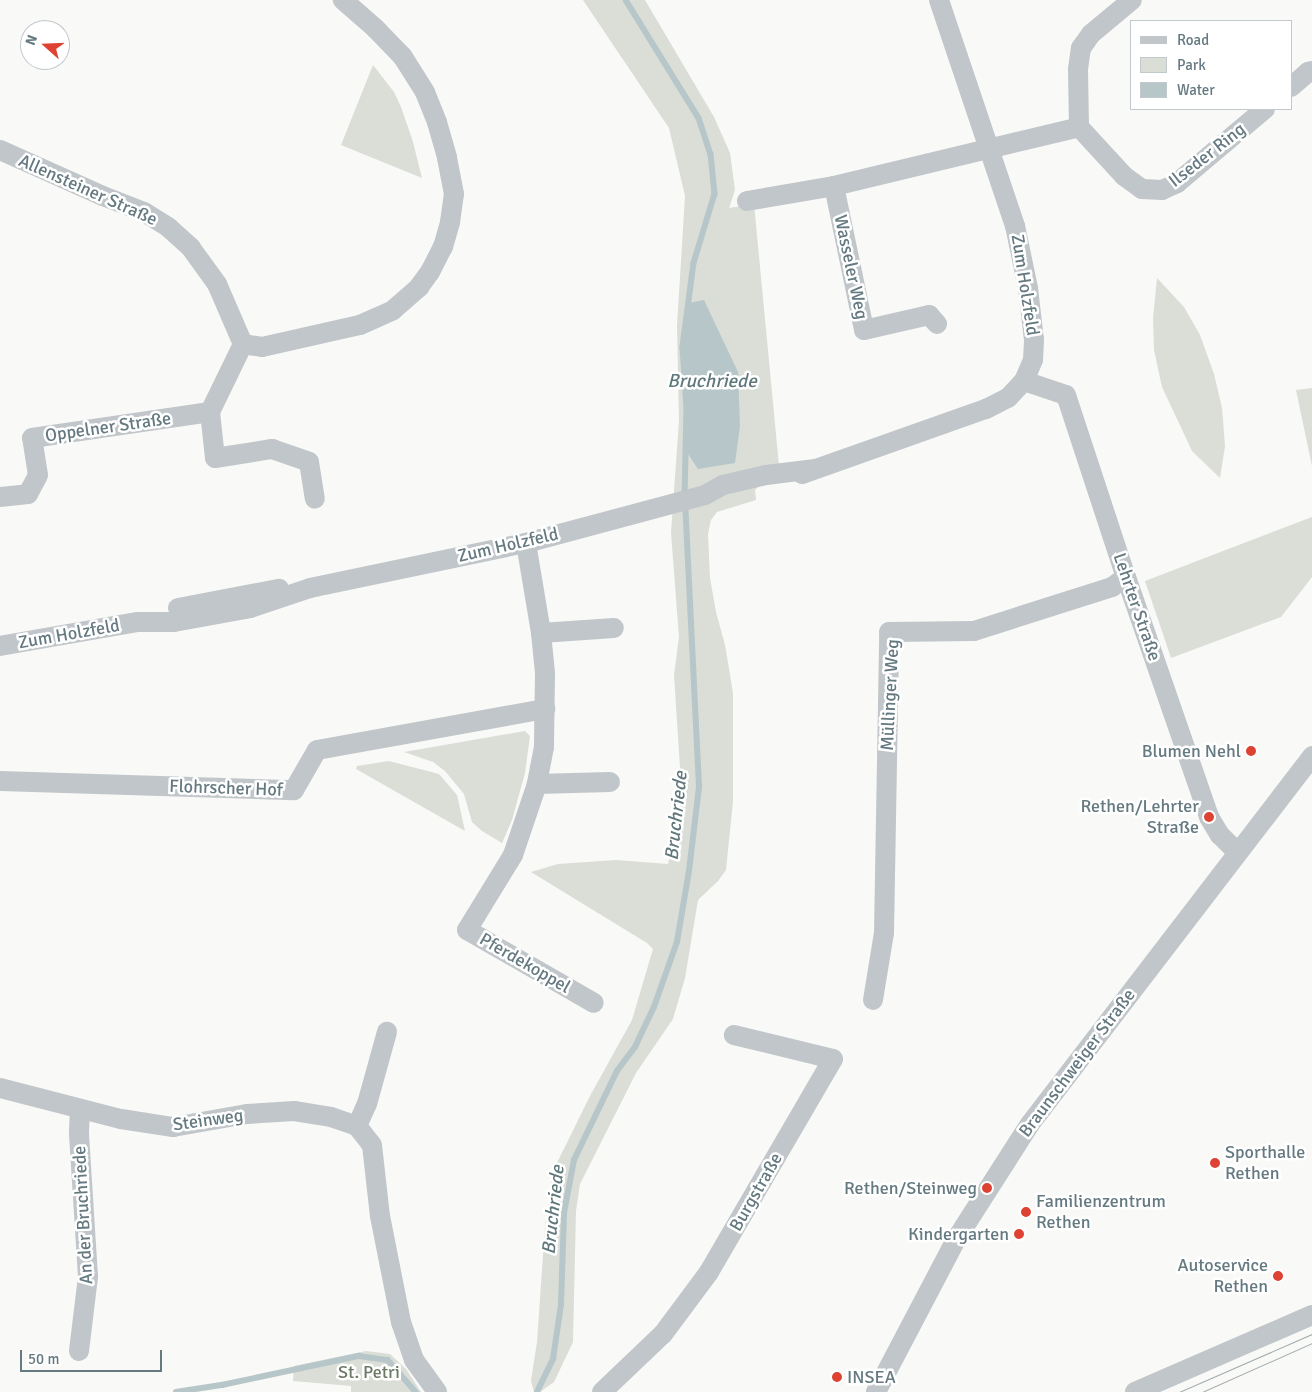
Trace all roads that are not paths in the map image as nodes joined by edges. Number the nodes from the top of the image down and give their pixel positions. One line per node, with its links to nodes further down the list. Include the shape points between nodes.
1 (343, 0): 13 (street, via 403,57 425,92 438,122 454,194 443,247 419,287 393,310 360,325 262,347)
2 (939, 0): 9 (street, Zum Holzfeld)
3 (1132, 0): 7 (street, via 1091,34 1081,48)
4 (1312, 71): 5 (street)
5 (1292, 86)
6 (1264, 110): 7 (street, Ilseder Ring, via 1177,183 1162,190 1142,189 1124,176)
7 (1079, 127): 9 (street)
8 (0, 150): 13 (street, Allensteiner Straße, via 144,212 168,226 191,248 217,284)
9 (990, 150): 10 (street); 14 (street, Zum Holzfeld, via 1015,226 1028,288 1034,346 1033,360)
10 (834, 186): 11 (street); 12 (street, Wasseler Weg, via 864,330 929,315)
11 (747, 201)
12 (937, 324)
13 (243, 344): 15 (street)
14 (1024, 381): 18 (street, Zum Holzfeld, via 1008,398 986,409 784,482 742,494 704,495); 19 (street, Lehrter Straße, via 1066,395)
15 (210, 412): 16 (street, Oppelner Straße, via 32,438 38,475 28,494); 17 (street, via 215,458 272,449 309,462)
16 (0, 497)
17 (315, 499)
18 (526, 543): 21 (street, Pferdekoppel); 22 (street, Zum Holzfeld, via 310,588 223,614 174,622 138,622)
19 (1126, 577): 28 (street, Lehrter Straße, via 1209,817 1220,835); 29 (street, Müllinger Weg, via 1112,587 974,631 889,632 884,933)
20 (614, 628): 21 (street)
21 (541, 633): 23 (street, Pferdekoppel)
22 (0, 646)
23 (545, 709): 25 (street, Flohrscher Hof, via 317,750 294,790); 27 (street, Pferdekoppel)
24 (1312, 758): 28 (street, Braunschweiger Straße)
25 (0, 781)
26 (610, 782): 27 (street)
27 (538, 784): 30 (street, Pferdekoppel, via 513,855 467,930)
28 (1238, 853): 41 (street, Braunschweiger Straße, via 1030,1124 957,1238)
29 (873, 1000)
30 (594, 1003)
31 (387, 1032): 35 (street)
32 (734, 1035): 40 (street, Burgstraße, via 833,1059 709,1272 663,1334)
33 (0, 1088): 34 (street, Steinweg)
34 (80, 1109): 35 (street, Steinweg, via 174,1127 247,1114 294,1111); 37 (street, An der Bruchriede, via 88,1277)
35 (358, 1126): 39 (street, via 372,1145 380,1216 401,1322 414,1360)
36 (1312, 1315): 38 (street)
37 (79, 1351)
38 (1157, 1388): 42 (street)
39 (437, 1392)
40 (602, 1392)
41 (876, 1392)
42 (1135, 1392)

